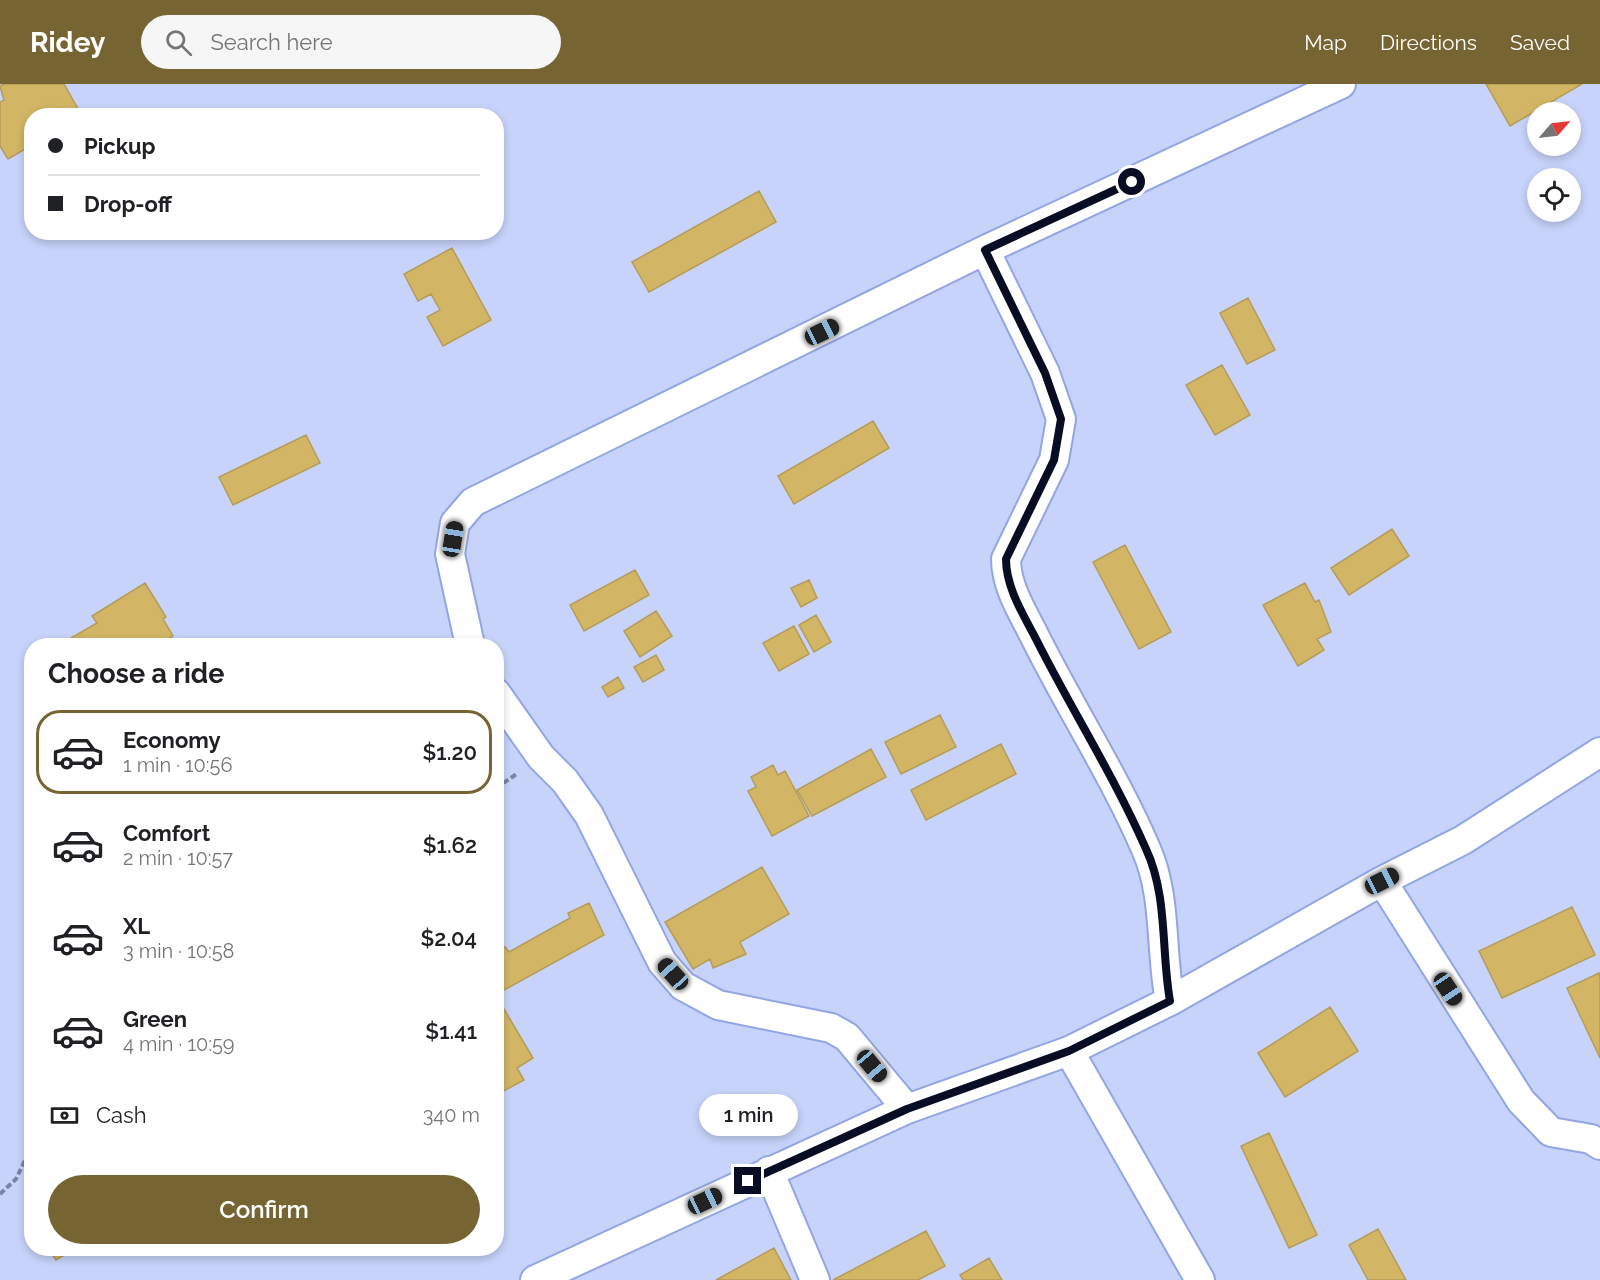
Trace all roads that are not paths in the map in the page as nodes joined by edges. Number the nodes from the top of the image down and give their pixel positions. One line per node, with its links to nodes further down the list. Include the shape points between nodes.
1 (1341, 84): 2 (street)
2 (985, 250): 3 (street, via 473,502 455,523 450,554); 7 (street, via 1045,373 1061,419 1054,460 1006,559 1006,571 1048,663 1147,850 1161,907)
3 (468, 638)
4 (504, 704): 9 (street, via 589,815 662,962 683,986 718,1005 831,1028 847,1037)
5 (1600, 752): 6 (street, via 1463,840)
6 (1382, 881): 7 (street); 10 (street, via 1521,1101 1551,1132 1591,1139)
7 (1170, 1001): 8 (street)
8 (1069, 1051): 9 (street); 14 (street)
9 (907, 1109): 11 (street)
10 (1600, 1145)
11 (770, 1172): 12 (street); 13 (street)
12 (535, 1280)
13 (815, 1280)
14 (1200, 1280)

